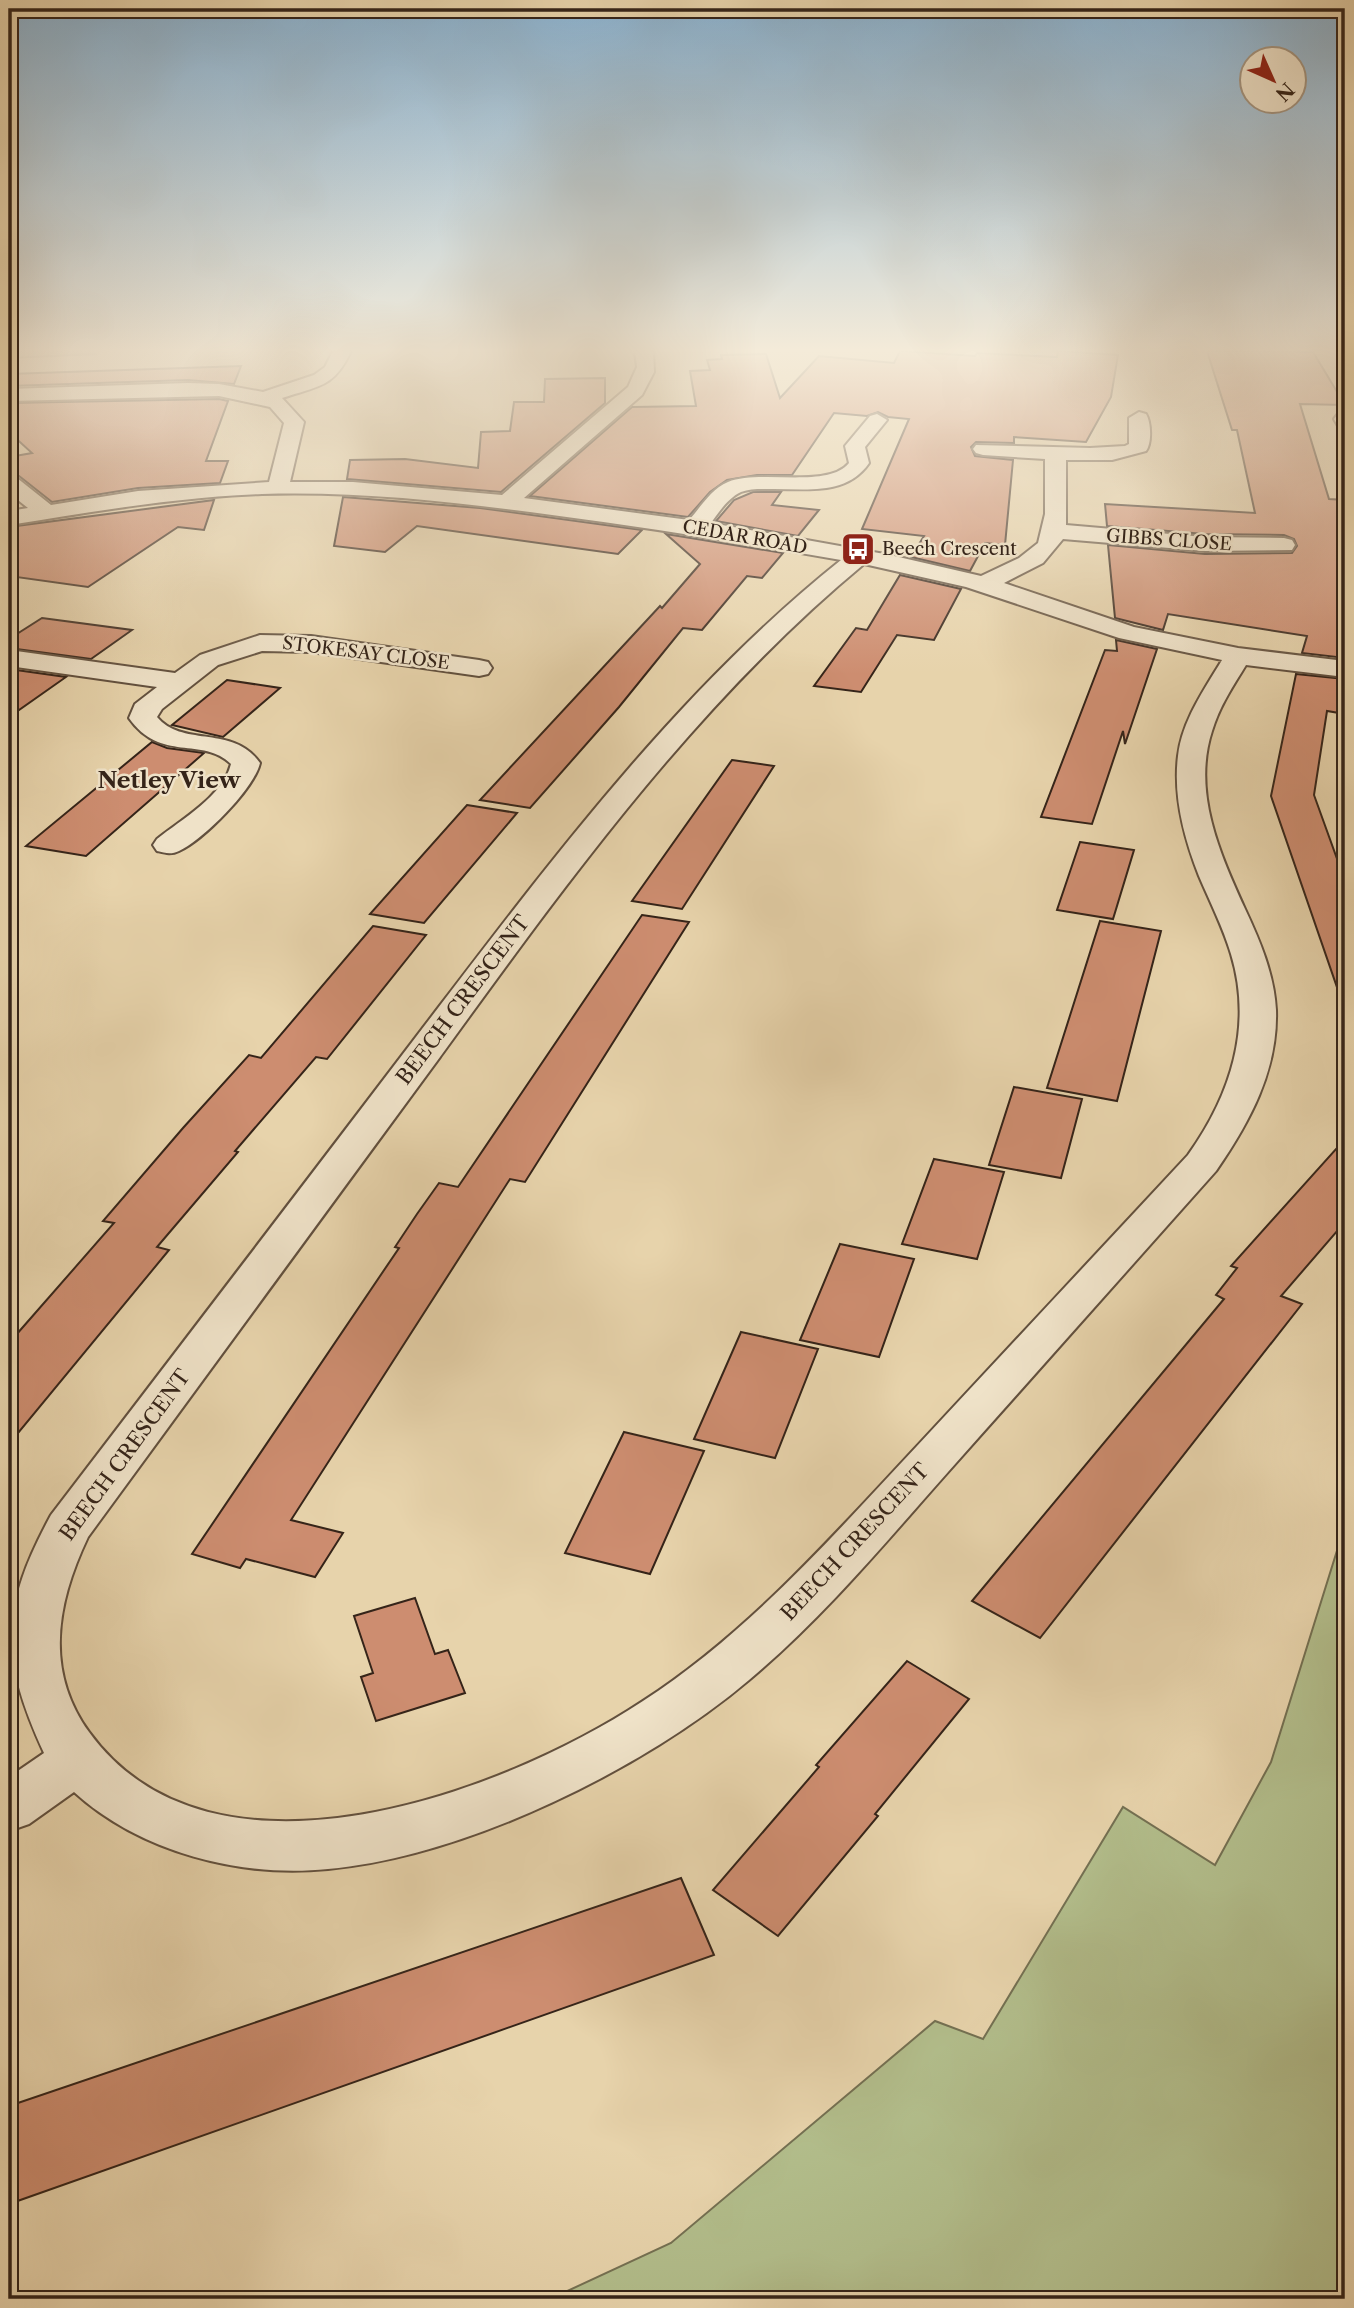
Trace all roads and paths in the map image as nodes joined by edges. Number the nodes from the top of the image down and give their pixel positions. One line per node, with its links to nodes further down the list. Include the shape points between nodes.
1 (285, 459): 6 (street)
2 (557, 459): 7 (street)
3 (858, 459): 10 (street, via 854,471 817,482 740,484 723,494)
4 (1055, 459): 11 (street)
5 (9, 483): 8 (street)
6 (278, 487): 7 (street, CEDAR ROAD, via 380,490); 8 (street, CEDAR ROAD, via 138,497)
7 (506, 503): 10 (street, CEDAR ROAD)
8 (45, 511): 9 (street, CEDAR ROAD)
9 (9, 518)
10 (694, 528): 12 (street, CEDAR ROAD)
11 (1053, 531): 13 (street, GIBBS CLOSE, via 1205,544 1291,539 1289,553); 14 (street, via 1039,554)
12 (859, 557): 14 (street, CEDAR ROAD); 21 (street, BEECH CRESCENT, via 712,692 561,869 68,1528 41,1584 34,1612 33,1667 46,1710)
13 (1302, 562)
14 (983, 584): 15 (street, CEDAR ROAD, via 1128,633)
15 (1238, 656): 18 (street, CEDAR ROAD); 21 (street, BEECH CRESCENT, via 1201,721 1191,782 1203,848 1248,954 1257,992 1257,1042 1239,1107 1202,1163 803,1602 720,1674 630,1737 472,1812 379,1838 297,1846 238,1843 135,1807)
16 (9, 658): 19 (street)
17 (480, 668): 19 (street, STOKESAY CLOSE, via 275,642 224,653)
18 (1345, 669)
19 (180, 682): 20 (street, STOKESAY CLOSE, via 145,710 147,724 170,737 234,752 246,763 246,770 237,785)
20 (167, 845)
21 (78, 1759): 22 (street)
22 (9, 1807)

